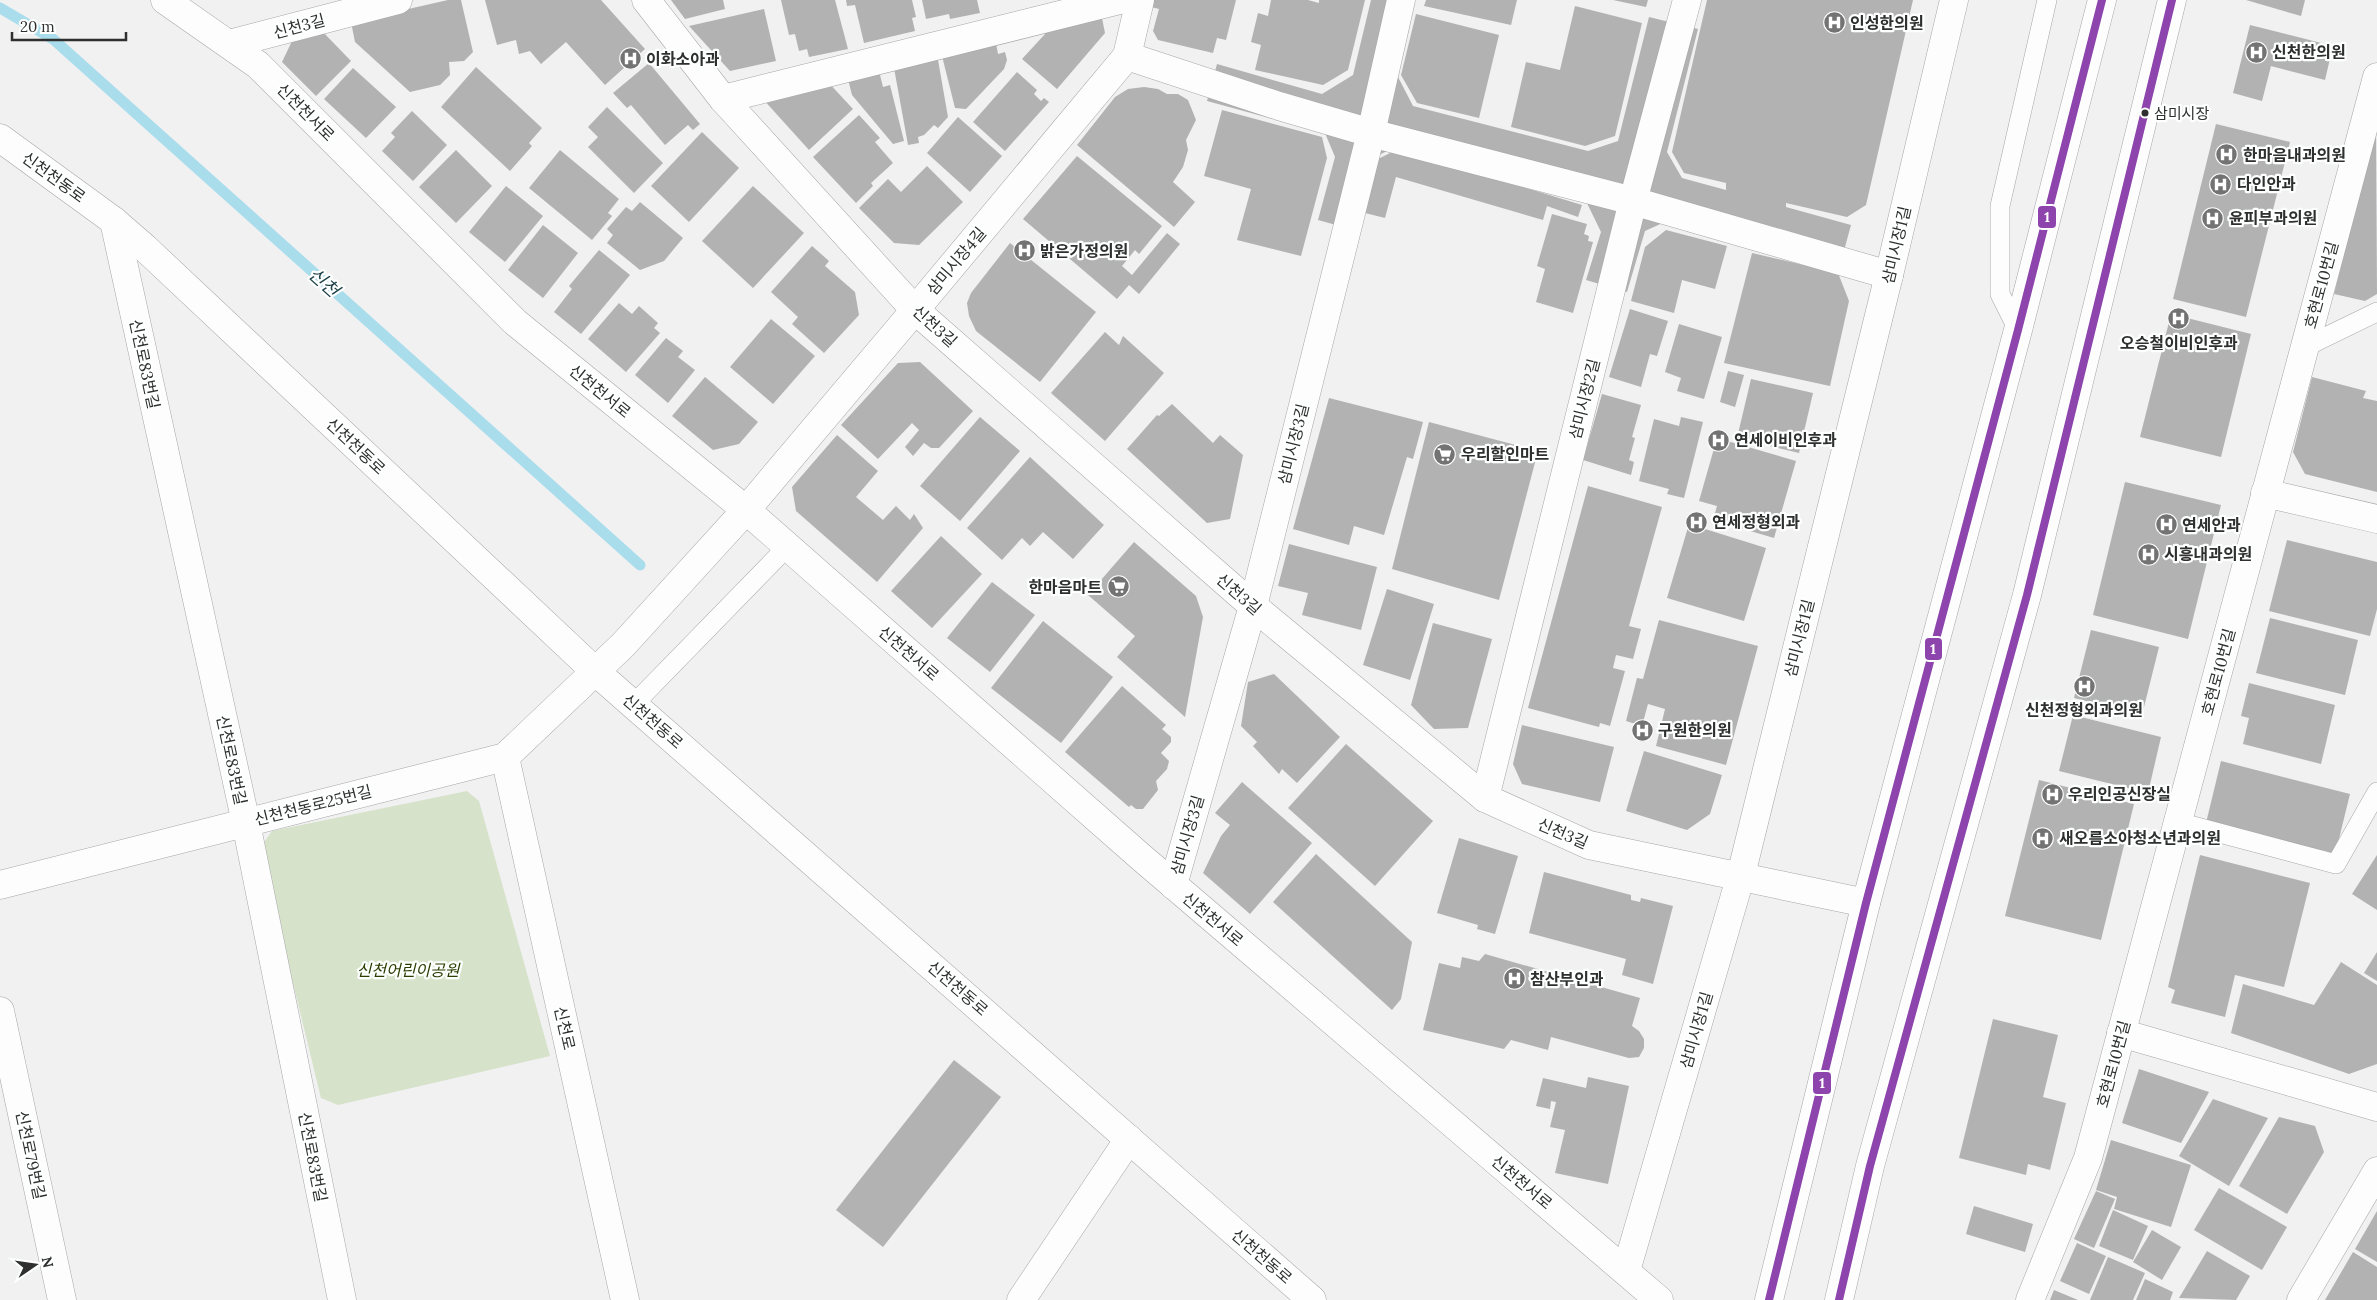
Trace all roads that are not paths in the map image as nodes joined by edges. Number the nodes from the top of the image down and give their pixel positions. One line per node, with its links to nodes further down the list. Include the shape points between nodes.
1 (165, 0): 12 (street, 신천천서로)
2 (398, 0): 12 (street, 신천3길)
3 (646, 0): 15 (street, 신천3길)
4 (1120, 0): 15 (street)
5 (1140, 0): 13 (street, 삼미시장4길)
6 (1401, 0): 16 (street, 삼미시장3길)
7 (1687, 0): 18 (street, 삼미시장2길)
8 (1954, 0): 20 (street, 삼미시장1길)
9 (2047, 0): 23 (lane, via 2000,206 2000,294)
10 (2102, 0): 23 (street)
11 (2172, 0): 55 (street, via 2027,595 1870,1166)
12 (229, 44): 26 (street, 신천천서로, via 258,65 515,322)
13 (1127, 56): 16 (street); 21 (street, 삼미시장4길)
14 (2377, 77): 24 (street, 호현로10번길)
15 (723, 99): 21 (street, 신천3길)
16 (1371, 133): 18 (street); 29 (street, 삼미시장3길)
17 (0, 138): 19 (street, 신천천동로)
18 (1633, 201): 20 (street); 35 (street, 삼미시장2길)
19 (114, 222): 31 (street, 신천천동로); 37 (street, 신천로83번길)
20 (1889, 276): 38 (street, 삼미시장1길)
21 (915, 310): 26 (street, 삼미시장4길); 29 (street, 신천3길)
22 (2377, 312): 24 (lane)
23 (2018, 330): 41 (street)
24 (2305, 347): 25 (street, 호현로10번길)
25 (2266, 493): 27 (street); 36 (street, 호현로10번길)
26 (746, 510): 28 (street, 신천천서로); 30 (street, 삼미시장4길)
27 (2377, 519)
28 (788, 546): 32 (lane); 40 (street, 신천천서로)
29 (1253, 606): 35 (street, 신천3길); 40 (street, 삼미시장3길)
30 (623, 645): 31 (street, 신천천동로25번길)
31 (596, 672): 32 (street, 신천천동로); 33 (street, 신천천동로25번길)
32 (634, 704): 45 (street, 신천천동로)
33 (505, 757): 37 (street, 신천천동로25번길); 50 (street, 신천로)
34 (2377, 792): 36 (lane, via 2336,864)
35 (1485, 798): 38 (street, 신천3길, via 1589,845)
36 (2178, 822): 43 (street, 호현로10번길)
37 (246, 823): 39 (street, 신천천동로25번길); 49 (street, 신천로83번길)
38 (1741, 875): 41 (street, 신천3길); 47 (street, 삼미시장1길)
39 (0, 885)
40 (1173, 885): 47 (street, 신천천서로)
41 (1866, 903): 54 (street)
42 (0, 1010): 48 (street, 신천로79번길)
43 (2121, 1033): 44 (street); 56 (street, 호현로10번길, via 2088,1158)
44 (2377, 1107)
45 (1129, 1139): 51 (street); 52 (street, 신천천동로)
46 (2377, 1171): 57 (street)
47 (1626, 1271): 53 (street, 신천천서로)
48 (62, 1300)
49 (342, 1300)
50 (625, 1300)
51 (1021, 1300)
52 (1312, 1300)
53 (1660, 1300)
54 (1769, 1300)
55 (1839, 1300)
56 (2030, 1300)
57 (2302, 1300)

